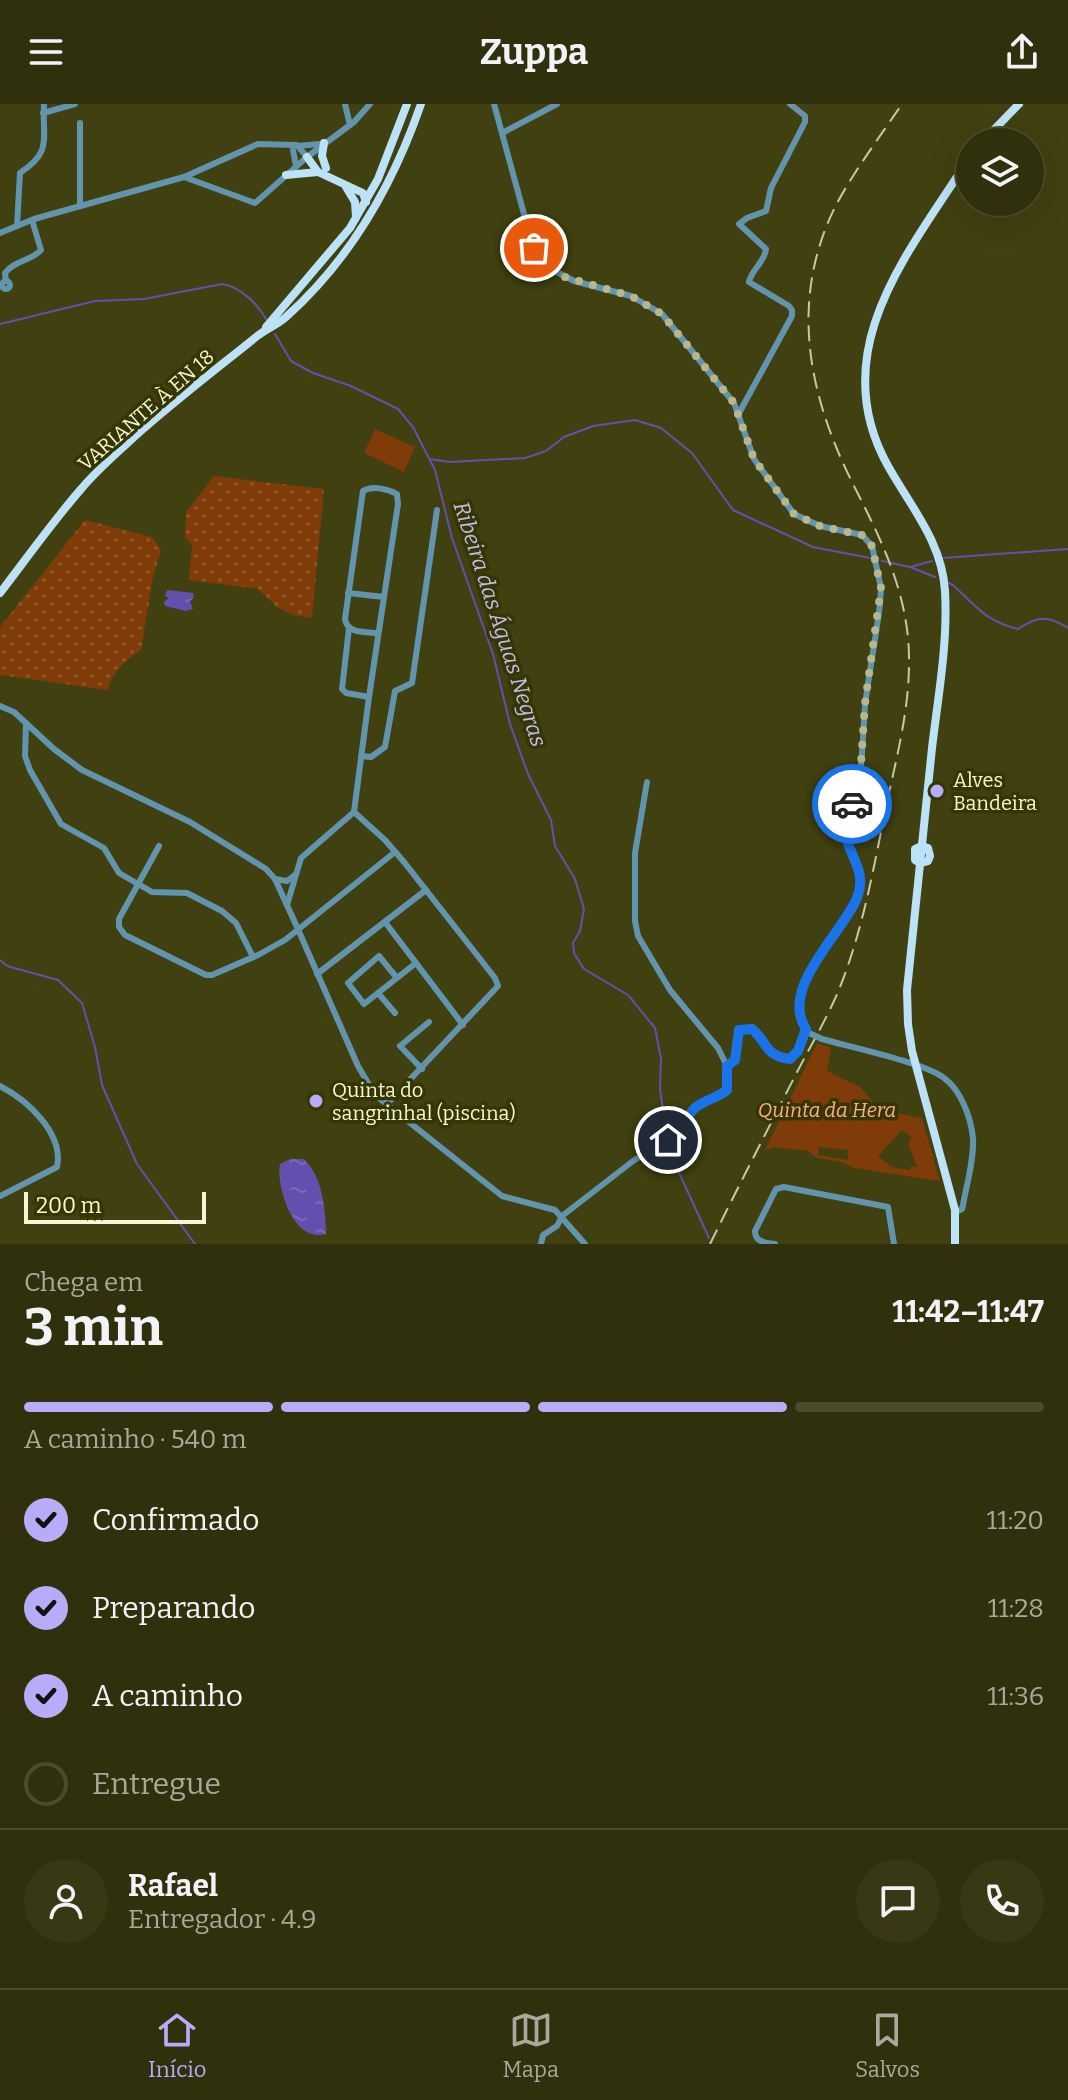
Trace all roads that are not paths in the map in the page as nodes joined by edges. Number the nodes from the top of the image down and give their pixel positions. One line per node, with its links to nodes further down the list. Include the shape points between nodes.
1 (44, 104): 11 (street)
2 (75, 104): 11 (street)
3 (345, 104): 13 (street)
4 (370, 104): 13 (street)
5 (407, 104): 24 (main road, VARIANTE À EN 18)
6 (421, 104): 28 (main road, VARIANTE À EN 18)
7 (494, 104): 15 (street)
8 (557, 104): 15 (street)
9 (790, 104): 38 (street, via 805,122 771,188 766,211 739,224 766,249 749,282 789,306 792,316)
10 (1019, 104): 14 (main road)
11 (43, 113): 34 (street, via 44,146 37,161 20,173)
12 (80, 123): 30 (street)
13 (350, 125): 16 (street)
14 (996, 128)
15 (502, 133): 38 (street, via 530,236 543,261 574,281 631,296 662,314 725,391)
16 (324, 143): 17 (street); 18 (street); 20 (main road)
17 (295, 148): 18 (street); 19 (street); 22 (street, via 258,144)
18 (307, 157): 19 (street); 20 (main road)
19 (296, 167): 21 (street)
20 (322, 170): 21 (main road); 25 (main road)
21 (286, 175): 22 (street, via 255,203)
22 (184, 177): 30 (street)
23 (956, 179): 70 (main road, via 889,284 870,334 866,367 869,410 881,454 933,538 945,587 922,846 913,855 920,863 907,990)
24 (375, 184): 26 (main road); 29 (main road, VARIANTE À EN 18)
25 (346, 187): 26 (main road); 27 (main road)
26 (358, 191): 29 (main road)
27 (355, 202): 29 (main road); 31 (main road)
28 (378, 202): 29 (main road); 32 (main road, VARIANTE À EN 18)
29 (366, 203): 31 (main road, VARIANTE À EN 18); 32 (main road)
30 (80, 206): 33 (street)
31 (356, 217): 37 (main road, VARIANTE À EN 18)
32 (368, 219): 37 (main road, VARIANTE À EN 18, via 326,278)
33 (32, 220): 34 (street); 36 (street, via 41,250 10,268)
34 (17, 226): 35 (street)
35 (0, 233)
36 (6, 281)
37 (262, 333): 40 (main road, VARIANTE À EN 18, via 135,436 83,486)
38 (738, 415): 68 (street, via 754,459 782,501 806,522 867,539 881,588 860,778 845,830 858,866 859,892 804,987 799,1013)
39 (437, 510): 48 (street, via 412,683 395,691 385,747 376,755)
40 (0, 593)
41 (348, 593): 42 (street); 42 (street, via 363,491 390,490 398,499); 43 (street)
42 (384, 597): 44 (street)
43 (349, 628): 44 (street); 45 (street, via 342,689)
44 (378, 633): 45 (street)
45 (369, 697): 48 (street)
46 (0, 706): 47 (street)
47 (26, 723): 54 (street, via 82,770 190,822); 55 (street, via 25,756 61,824 104,848 119,873)
48 (361, 756): 50 (street)
49 (647, 782): 69 (street, via 635,853 638,936 670,990 709,1035)
50 (354, 812): 52 (street); 53 (street, via 301,858)
51 (159, 846): 55 (street)
52 (395, 852): 56 (street); 59 (street)
53 (296, 874): 54 (street, via 287,881); 57 (street)
54 (275, 879): 57 (street)
55 (138, 884): 60 (street, via 159,894 187,893 222,911 236,923); 60 (street, via 119,919 125,935 206,975)
56 (426, 890): 58 (street); 67 (street, via 498,986)
57 (287, 905): 59 (street)
58 (385, 922): 61 (street); 62 (street)
59 (298, 929): 60 (street); 62 (street)
60 (253, 957)
61 (416, 963): 63 (street); 67 (street)
62 (317, 974): 73 (street, via 358,1066 375,1095)
63 (397, 978): 64 (street); 64 (street, via 379,956 348,983 364,1004)
64 (378, 993): 65 (street)
65 (395, 1013)
66 (429, 1022): 71 (street, via 400,1046)
67 (463, 1025): 71 (street)
68 (806, 1030): 69 (street, via 790,1059 775,1055 757,1032 742,1028 735,1060); 70 (street, bridge)
69 (727, 1066): 76 (street, via 727,1090 699,1105 679,1133)
70 (916, 1066): 75 (main road); 75 (street, via 944,1077 970,1122 970,1163 962,1209)
71 (422, 1069): 73 (street)
72 (0, 1086): 74 (street, via 45,1124 59,1160 57,1167)
73 (387, 1104): 76 (street, via 502,1196 544,1205)
74 (0, 1196)
75 (955, 1213): 81 (main road)
76 (562, 1216): 77 (street); 78 (street)
77 (541, 1244)
78 (585, 1244)
79 (775, 1244): 80 (street, via 761,1242 755,1231 776,1189 784,1187 888,1207)
80 (894, 1244)
81 (955, 1244)

